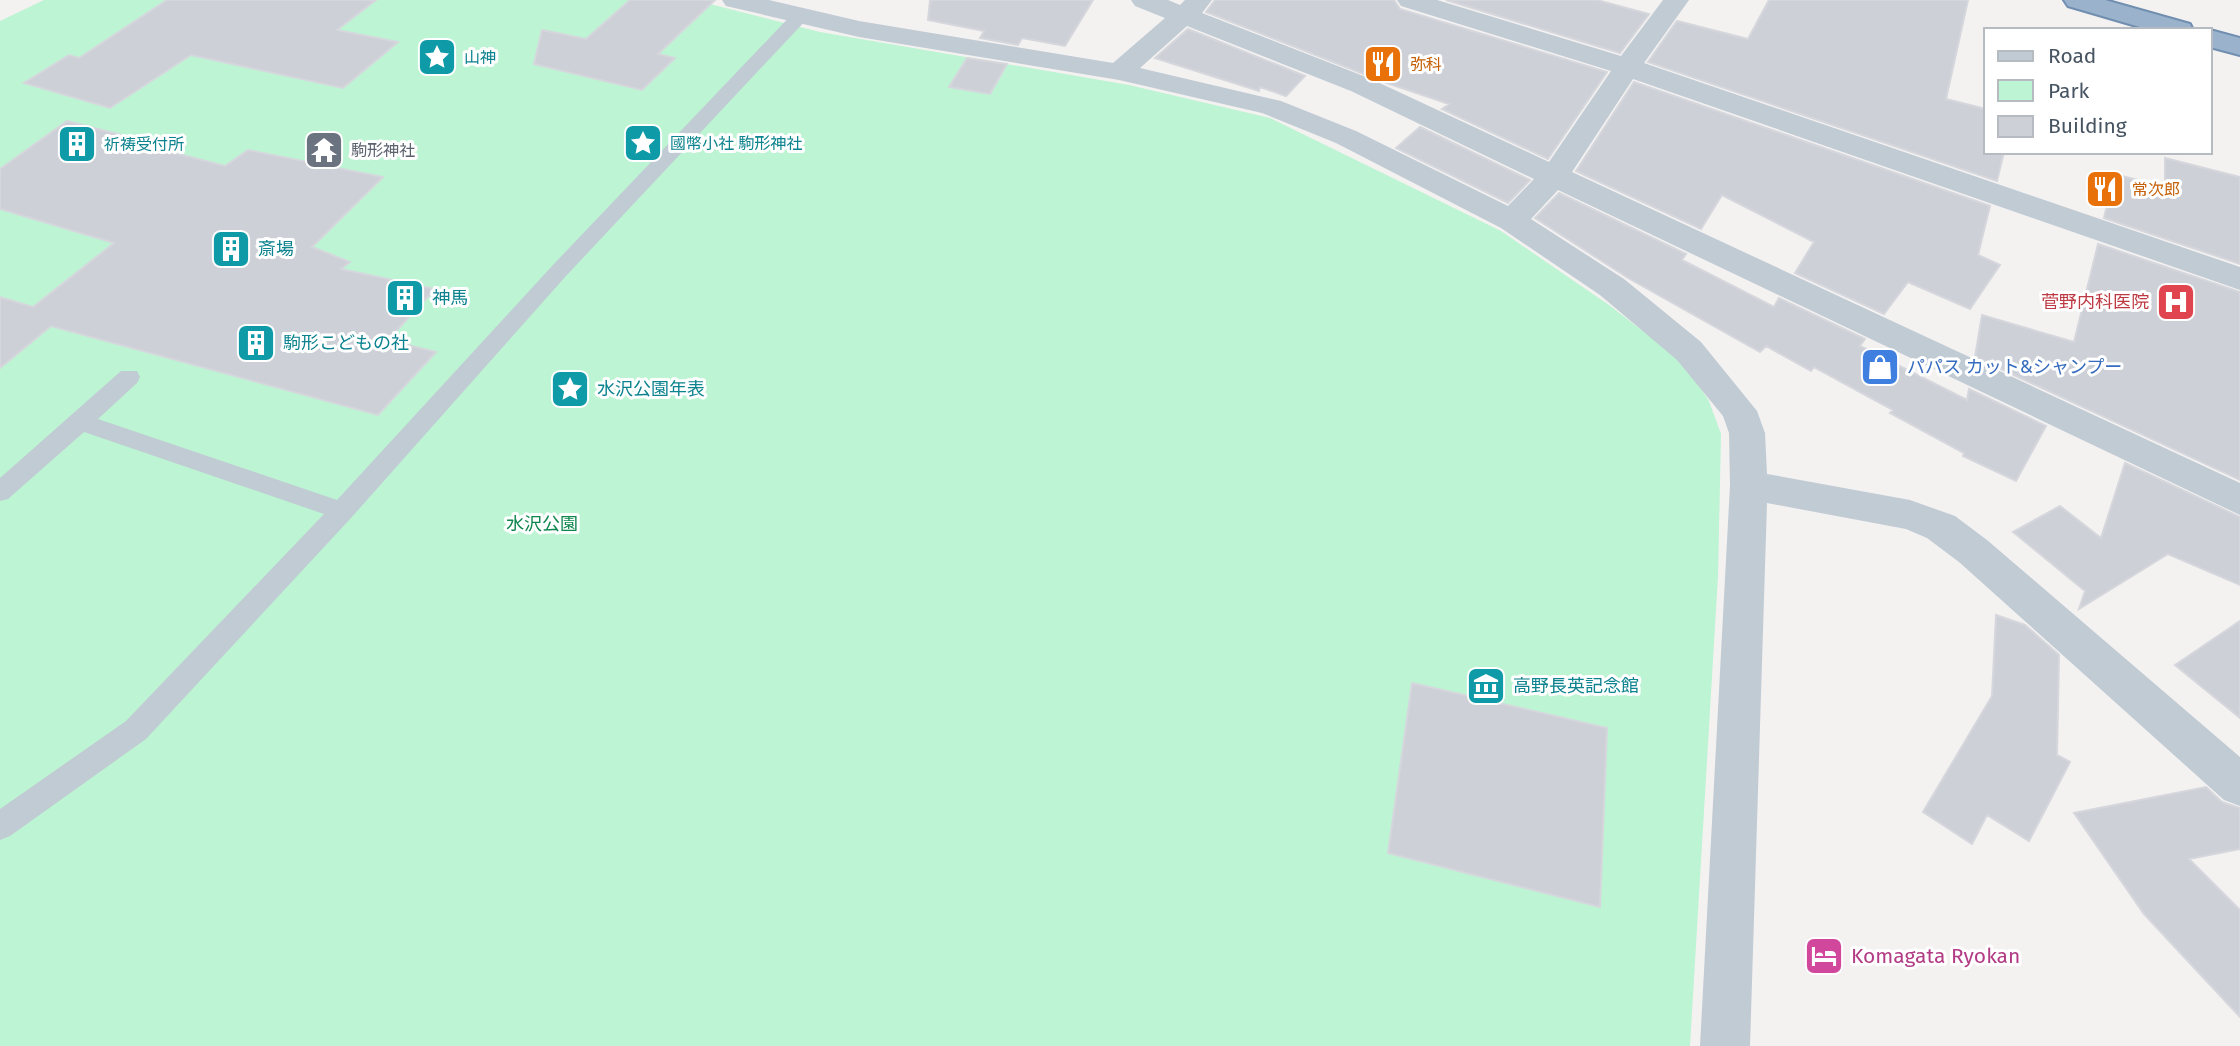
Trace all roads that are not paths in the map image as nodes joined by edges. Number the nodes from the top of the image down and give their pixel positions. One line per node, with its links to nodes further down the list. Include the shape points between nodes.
1 (735, 0): 7 (street)
2 (1144, 0): 6 (street)
3 (1410, 0): 11 (street)
4 (1676, 0): 11 (street)
5 (2077, 0): 8 (highway)
6 (1192, 8): 12 (street); 13 (street)
7 (800, 15): 12 (street); 21 (lane)
8 (2173, 28)
9 (2212, 39): 10 (highway)
10 (2240, 47)
11 (1627, 67): 13 (street); 15 (street)
12 (1119, 72): 14 (street, via 1270,107 1346,137)
13 (1555, 175): 14 (street); 20 (street)
14 (1512, 221): 18 (street, via 1612,287 1689,351 1739,411 1746,433)
15 (2240, 279)
16 (128, 377): 17 (lane)
17 (80, 422): 19 (lane); 21 (lane)
18 (1749, 485): 22 (street, via 1910,515 1941,527); 24 (street)
19 (0, 492)
20 (2240, 500)
21 (342, 511): 23 (lane, via 136,730)
22 (2240, 785)
23 (0, 826)
24 (1725, 1046)

